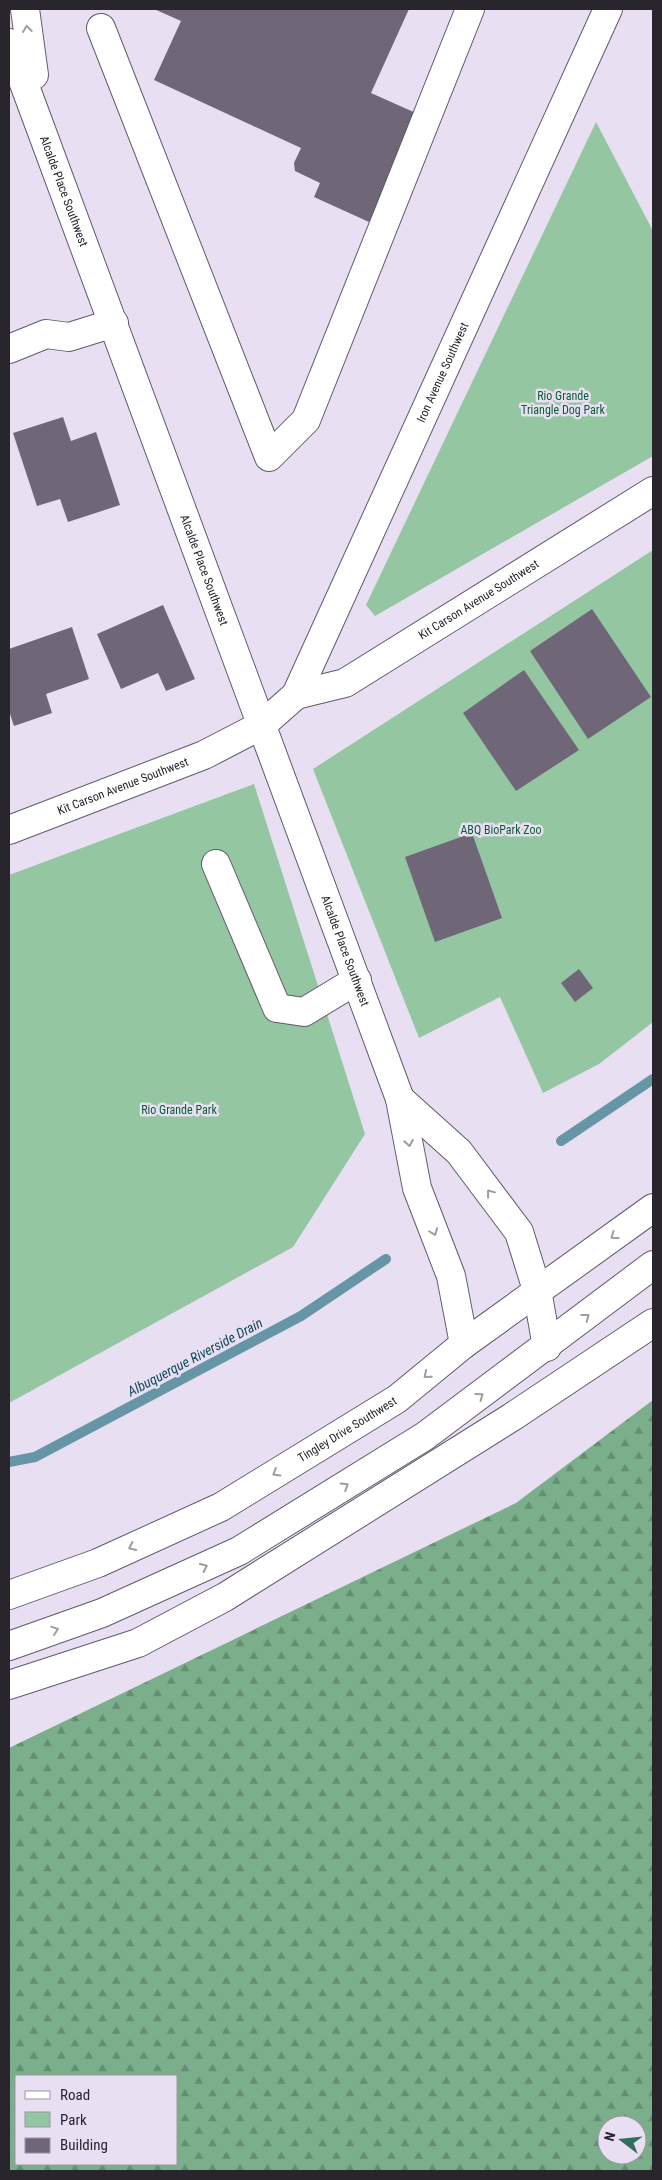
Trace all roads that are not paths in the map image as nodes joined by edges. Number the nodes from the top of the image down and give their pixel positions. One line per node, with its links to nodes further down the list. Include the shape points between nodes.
1 (25, 9): 6 (street, one-way to 1)
2 (470, 9): 4 (street, via 306,420 269,457)
3 (608, 9): 10 (street, Iron Avenue Southwest)
4 (101, 28)
5 (9, 42): 6 (street, Alcalde Place Southwest)
6 (42, 129): 7 (street, Alcalde Place Southwest)
7 (114, 323): 8 (street, via 69,338 46,334); 11 (street, Alcalde Place Southwest)
8 (9, 348)
9 (653, 491): 10 (street, Kit Carson Avenue Southwest, via 345,683)
10 (296, 695): 11 (street, Iron Avenue Southwest)
11 (262, 725): 12 (street, Kit Carson Avenue Southwest, via 204,755); 14 (street, Alcalde Place Southwest)
12 (9, 830)
13 (216, 864): 14 (street, via 277,1008 304,1012)
14 (357, 980): 15 (street, Alcalde Place Southwest)
15 (400, 1099): 18 (street, Alcalde Place Southwest, one-way to 15, via 519,1232 460,1152); 20 (street, Alcalde Place Southwest, one-way to 20, via 417,1188 451,1276)
16 (653, 1208): 18 (street, Tingley Drive Southwest, one-way to 18)
17 (653, 1265): 21 (street, one-way to 17)
18 (537, 1290): 20 (street, Tingley Drive Southwest); 21 (street, Alcalde Place Southwest)
19 (653, 1323): 24 (street, via 480,1437 225,1597 138,1643)
20 (464, 1344): 22 (street, Tingley Drive Southwest, one-way to 22, via 398,1399 221,1507 98,1563)
21 (547, 1347): 23 (street, one-way to 21, via 102,1613 239,1551 425,1436)
22 (9, 1595)
23 (9, 1646)
24 (9, 1685)

